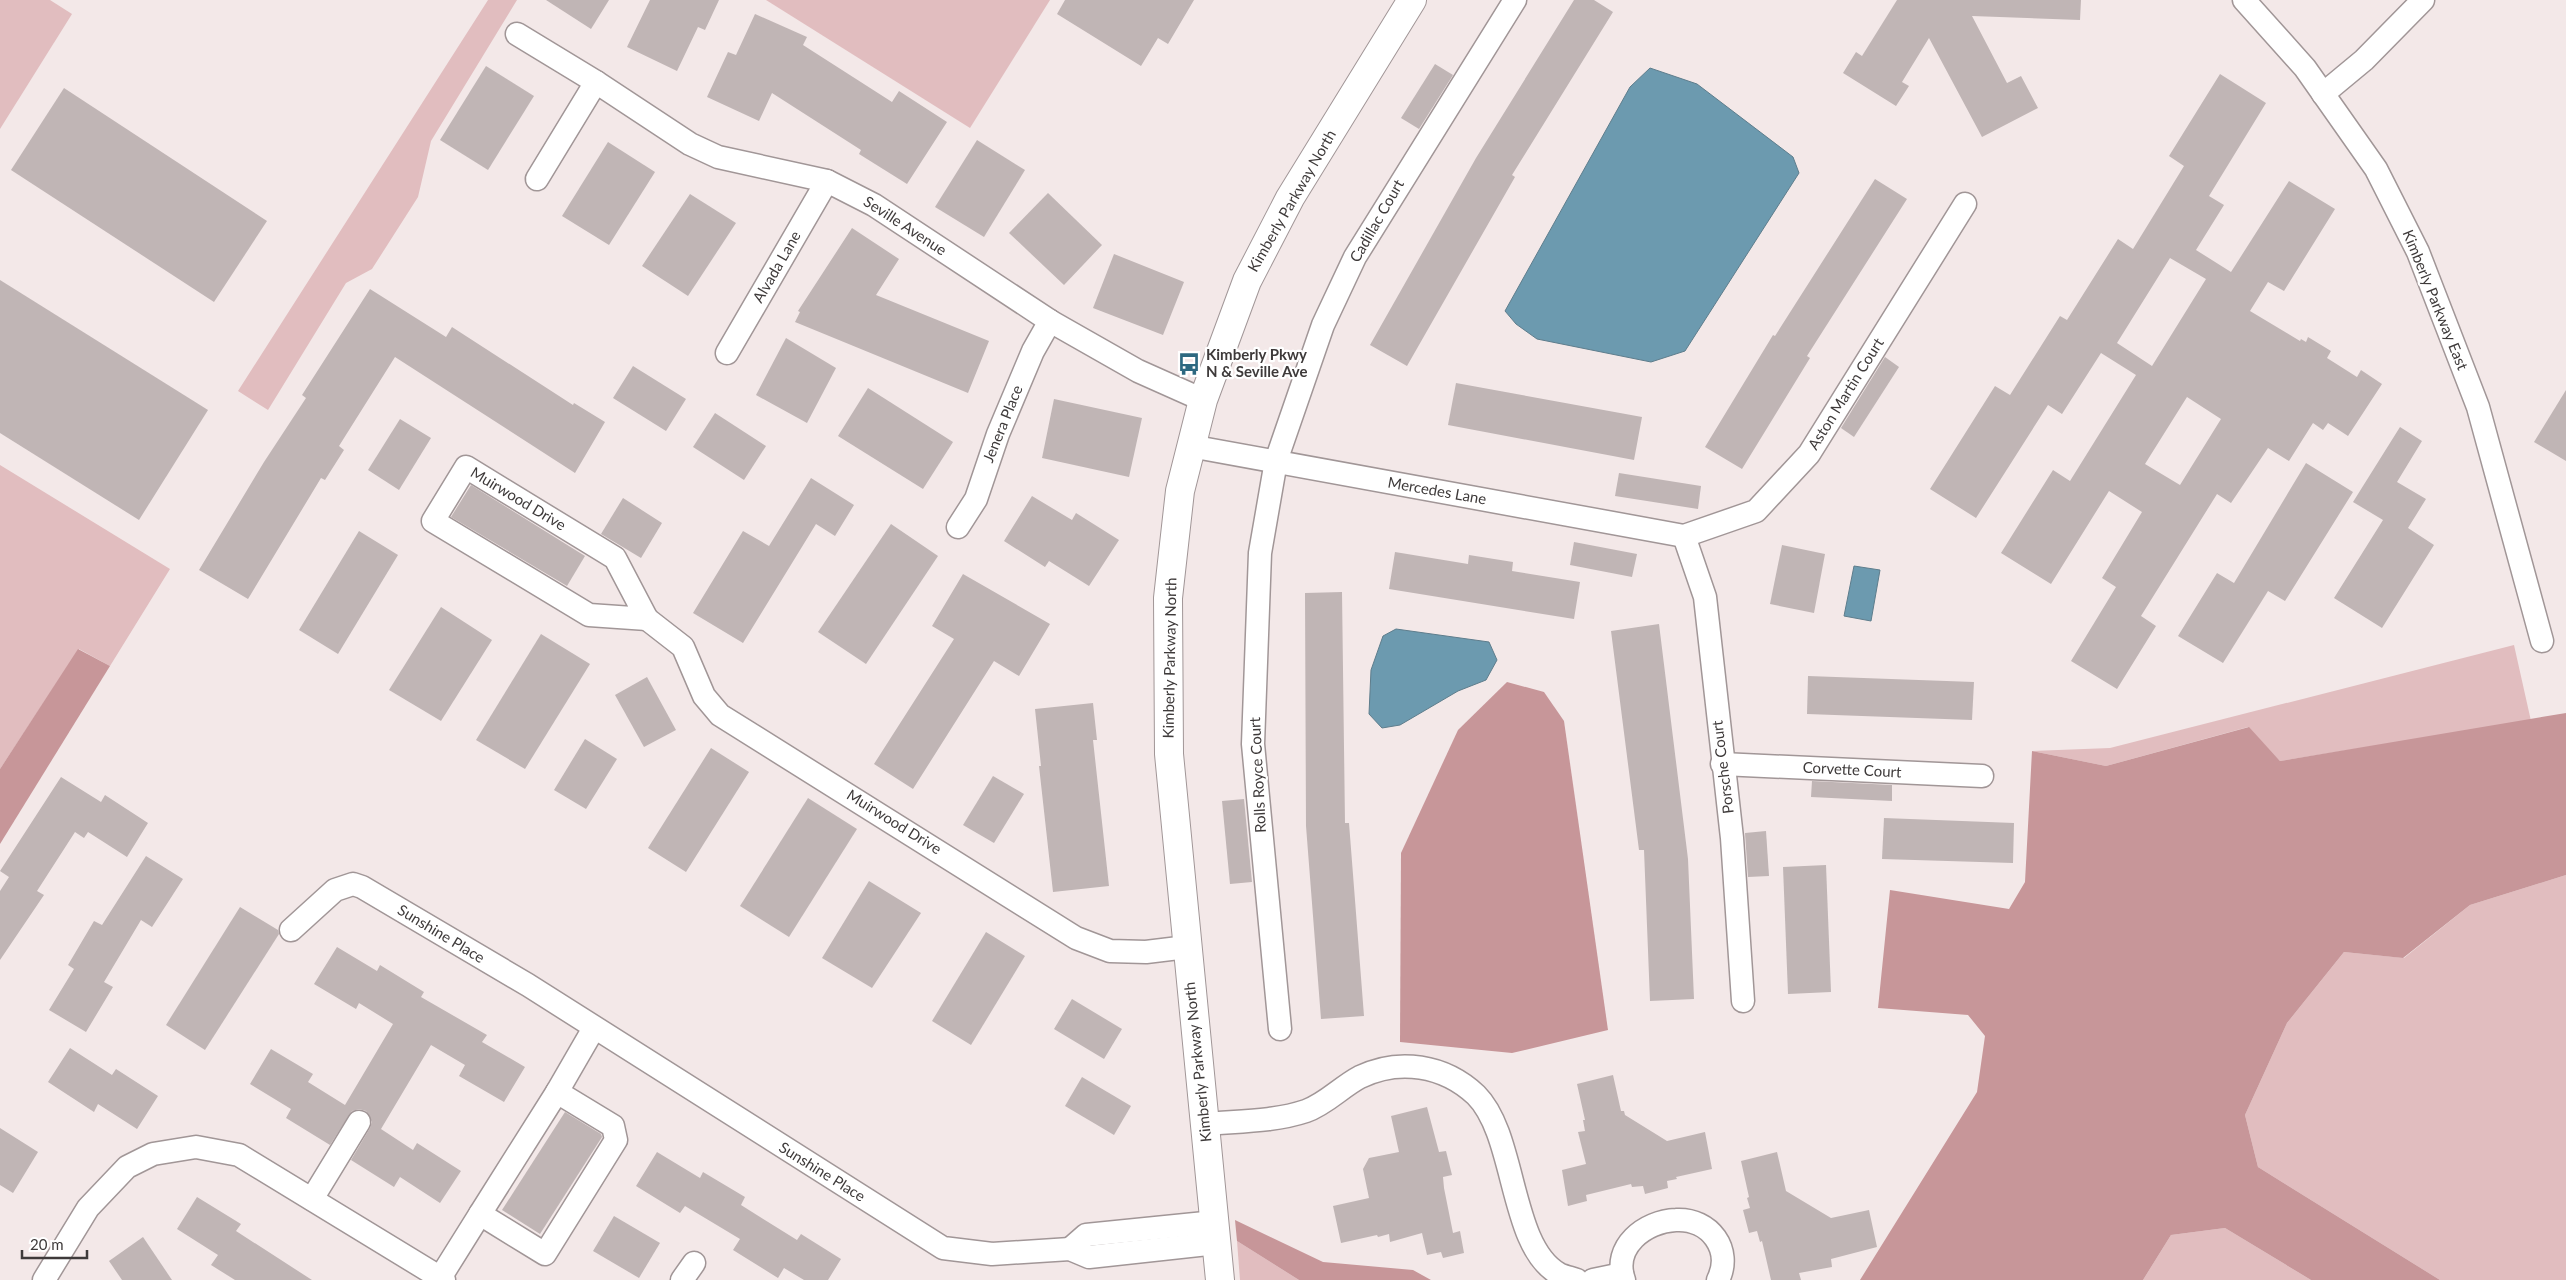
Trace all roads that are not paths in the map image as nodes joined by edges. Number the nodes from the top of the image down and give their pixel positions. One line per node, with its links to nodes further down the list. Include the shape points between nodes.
1 (1412, 0): 13 (street, Kimberly Parkway North, via 1290,198 1247,281)
2 (1515, 0): 15 (street, Cadillac Court, via 1356,257 1323,325)
3 (2244, 0): 7 (street, Kimberly Parkway East, via 2287,45)
4 (2423, 0): 7 (street, via 2364,60)
5 (516, 34): 6 (street, Seville Avenue)
6 (596, 82): 8 (street); 9 (street, Seville Avenue, via 690,144 718,157)
7 (2323, 94): 19 (street, Kimberly Parkway East, via 2376,169 2418,252 2478,407)
8 (537, 178)
9 (827, 181): 11 (street, Seville Avenue, via 874,205); 12 (street, Alvada Lane)
10 (1964, 204): 17 (street, Aston Martin Court, via 1809,454 1756,511)
11 (1050, 321): 13 (street, Seville Avenue, via 1138,371); 16 (street, Jenera Place, via 1033,351 998,434 976,499)
12 (726, 353)
13 (1203, 400): 14 (street, Kimberly Parkway North)
14 (1190, 446): 15 (street, Mercedes Lane); 23 (street, Kimberly Parkway North, via 1180,492 1168,598 1169,754)
15 (1276, 461): 17 (street, Mercedes Lane); 26 (street, Rolls Royce Court, via 1260,553 1252,744)
16 (958, 527)
17 (1684, 536): 20 (street, Porsche Court, via 1705,597)
18 (647, 619): 18 (street, Muirwood Drive, via 589,615 433,521 466,467 615,558); 23 (street, Muirwood Drive, via 683,647 704,696 720,715 1076,938 1110,951 1146,952)
19 (2542, 641)
20 (1722, 764): 21 (street, Corvette Court); 24 (street, Porsche Court, via 1732,838)
21 (1982, 776)
22 (291, 930): 25 (street, Sunshine Place, via 335,890 353,884 528,985)
23 (1186, 947): 29 (street, Kimberly Parkway North)
24 (1743, 1001)
25 (594, 1028): 27 (street); 32 (street, Sunshine Place, via 943,1248 992,1254 1070,1249 1089,1257)
26 (1280, 1029)
27 (557, 1092): 31 (street); 31 (street, via 612,1126 616,1133 614,1147 545,1254)
28 (360, 1122): 30 (street)
29 (1205, 1124): 32 (street, Kimberly Parkway North); 37 (street, via 1286,1117 1325,1102 1359,1078 1380,1069 1399,1066 1436,1071 1477,1096 1491,1118 1531,1241 1559,1274)
30 (312, 1200): 34 (street); 35 (street, via 239,1155 196,1147 154,1154 128,1166 106,1186 88,1208)
31 (480, 1214): 34 (street)
32 (1216, 1233): 36 (street, Kimberly Parkway North)
33 (1623, 1277): 38 (street); 39 (street, via 1623,1253 1634,1236 1653,1226 1676,1220 1701,1226 1719,1242 1724,1260)
34 (442, 1279)
35 (44, 1280)
36 (1220, 1280)
37 (1577, 1280)
38 (1592, 1280)
39 (1718, 1280)

